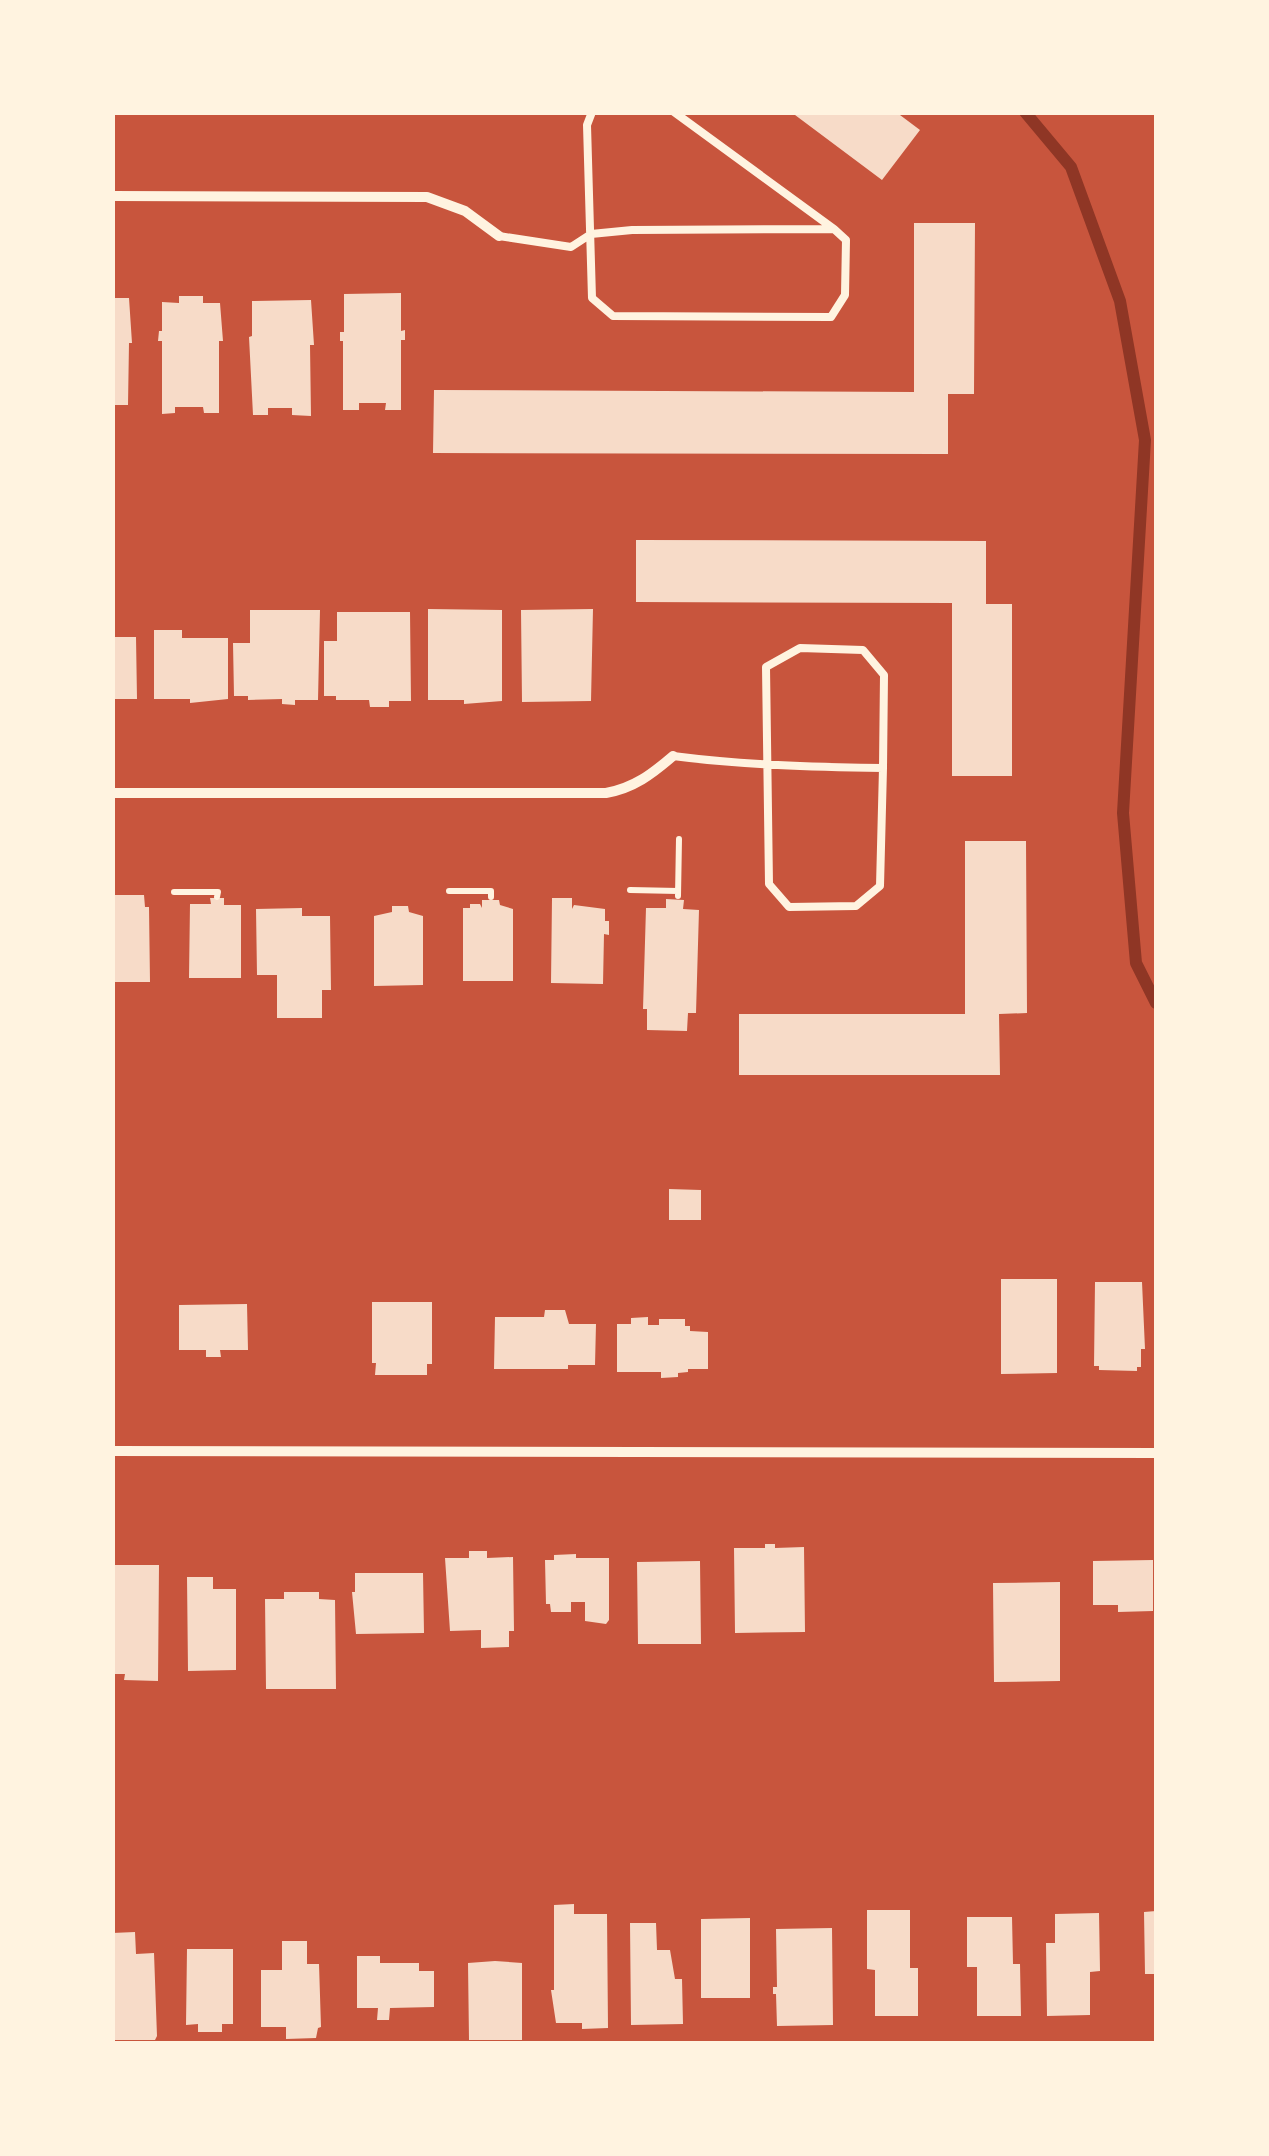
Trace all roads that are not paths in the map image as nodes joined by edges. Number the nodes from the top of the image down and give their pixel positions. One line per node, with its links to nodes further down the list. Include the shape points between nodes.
1 (592, 112): 5 (lane)
2 (674, 112): 4 (lane)
3 (112, 196): 6 (street, via 427,197 465,210)
4 (834, 229): 5 (lane); 5 (lane, via 846,240 845,295 831,317 613,316 592,298)
5 (591, 234): 6 (lane, via 571,247)
6 (499, 236)
7 (673, 756): 8 (lane); 10 (street, via 648,778 606,793)
8 (767, 766): 9 (lane); 9 (lane, via 766,668 800,648 863,650 884,675); 9 (lane, via 769,884 789,907 856,906 880,886)
9 (883, 768)
10 (112, 793)
11 (112, 1450): 12 (street)
12 (1156, 1453)

